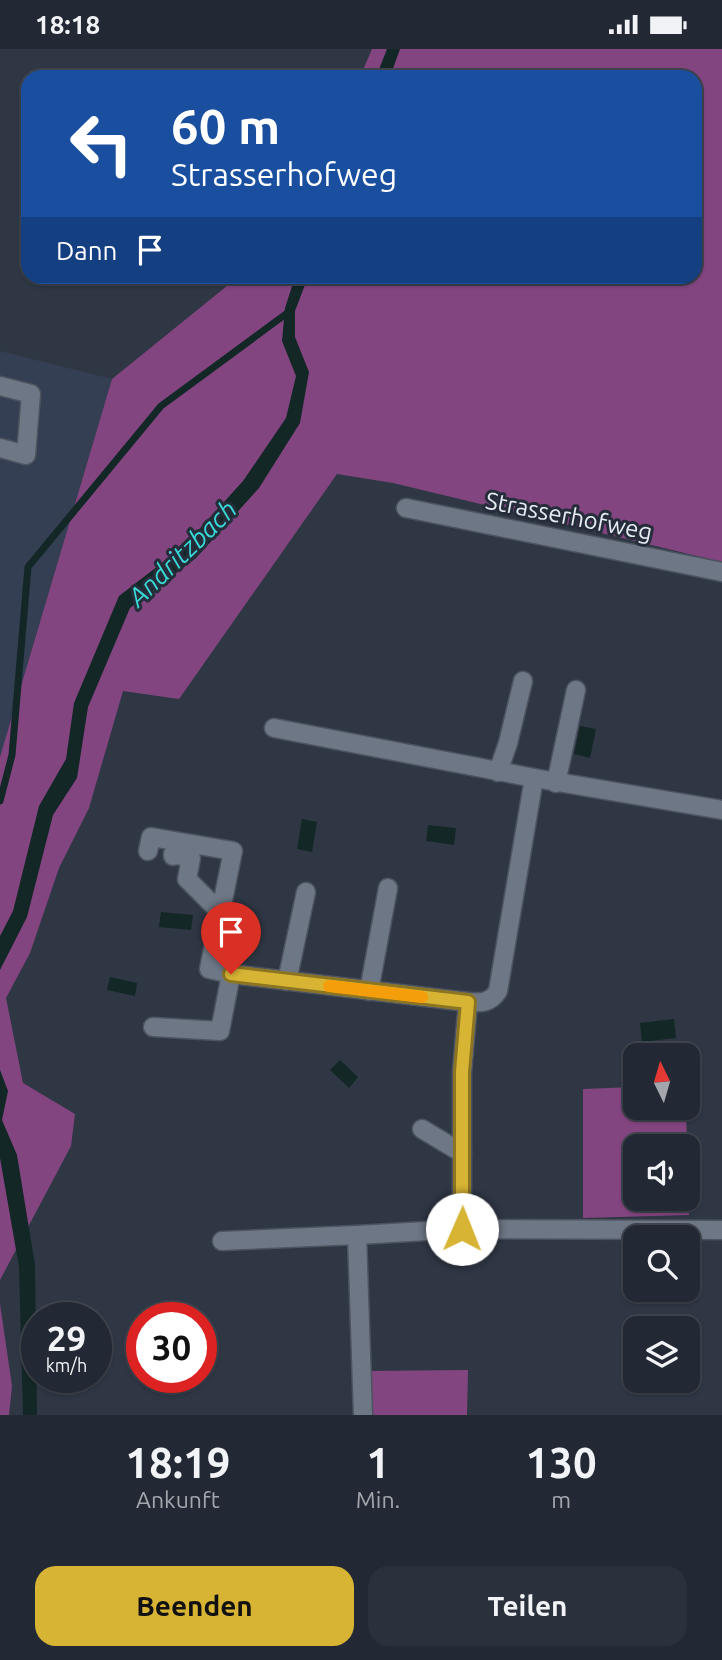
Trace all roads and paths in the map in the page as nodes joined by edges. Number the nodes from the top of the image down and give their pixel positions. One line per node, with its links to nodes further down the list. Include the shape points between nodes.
1 (0, 386): 2 (street, via 31,394 26,455)
2 (0, 448)
3 (406, 509): 4 (street, Strasserhofweg)
4 (722, 572)
5 (523, 681): 8 (street)
6 (576, 690): 10 (street)
7 (274, 727): 8 (street)
8 (498, 772): 9 (street)
9 (534, 778): 10 (street); 20 (street, via 498,992 481,1003)
10 (556, 783): 11 (street)
11 (722, 810)
12 (148, 851): 16 (street, via 150,837 233,851)
13 (173, 856): 16 (street, via 191,858 187,879)
14 (388, 888): 19 (street)
15 (306, 892): 18 (street)
16 (221, 913): 17 (street, via 209,969)
17 (231, 974): 18 (street); 21 (street, via 220,1031)
18 (287, 981): 19 (street)
19 (369, 991): 20 (street)
20 (468, 1002): 23 (street)
21 (153, 1027)
22 (422, 1129): 23 (street)
23 (462, 1153): 24 (street)
24 (462, 1229): 25 (street); 26 (street)
25 (722, 1230)
26 (357, 1235): 27 (street); 28 (street)
27 (222, 1241)
28 (363, 1415)

